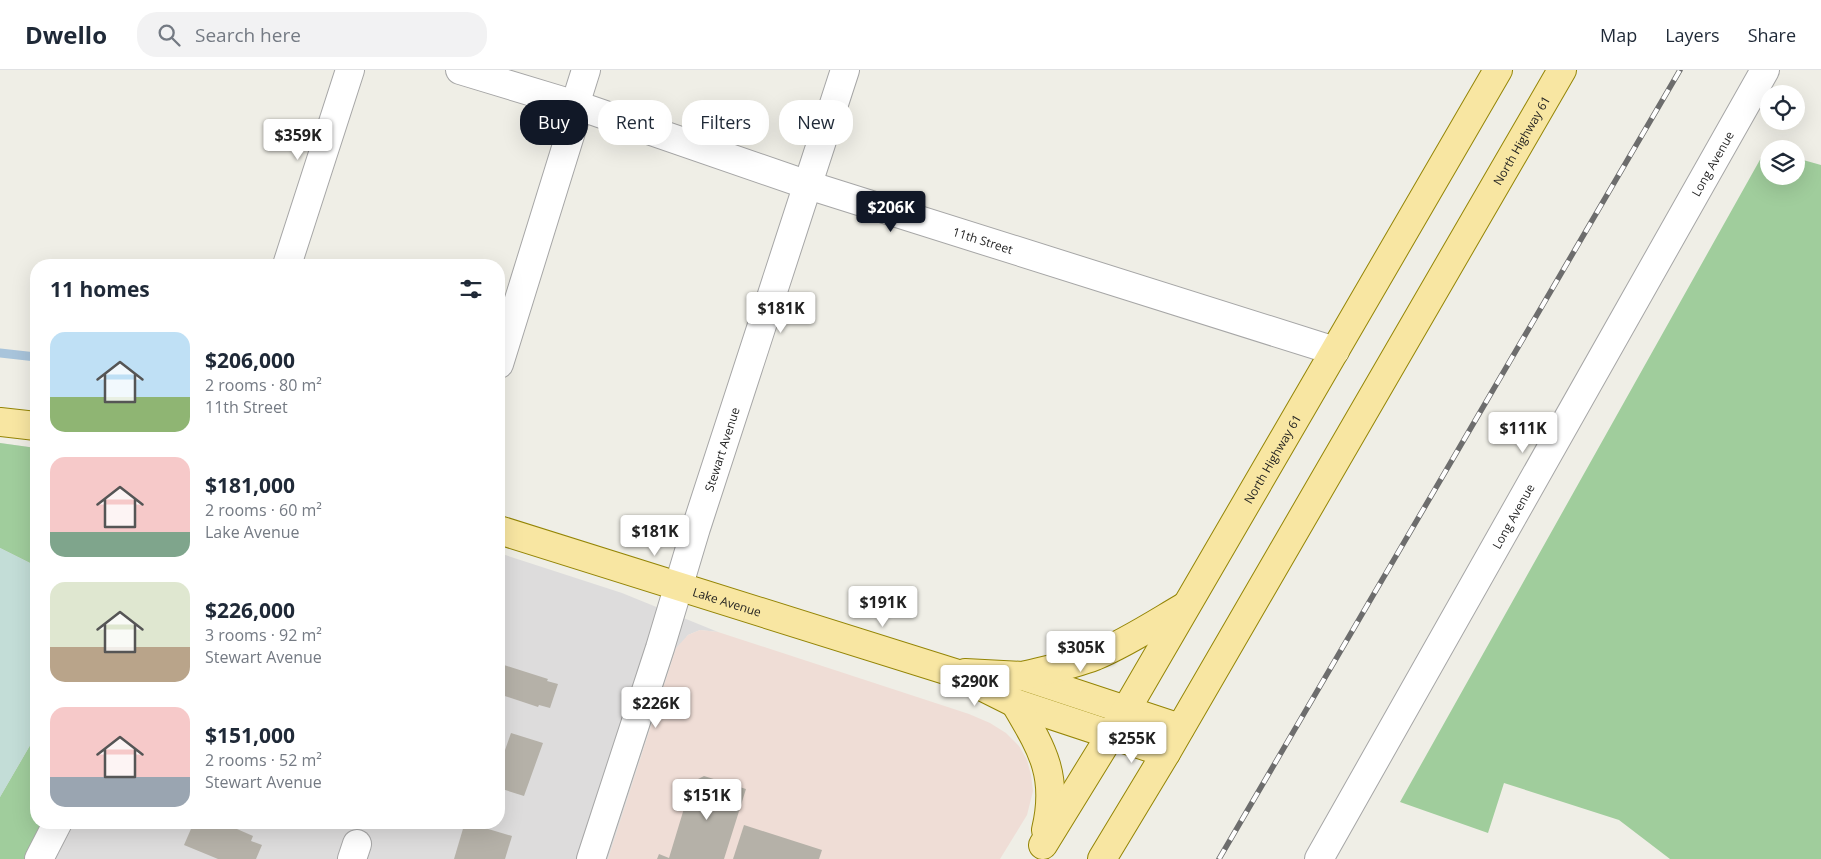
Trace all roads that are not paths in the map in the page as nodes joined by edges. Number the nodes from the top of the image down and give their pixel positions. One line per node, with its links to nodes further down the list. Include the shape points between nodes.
1 (350, 70): 13 (street)
2 (460, 70): 8 (street, 11th Street)
3 (586, 70): 9 (street)
4 (845, 70): 12 (street, Stewart Avenue)
5 (1498, 70): 15 (main road, North Highway 61)
6 (1562, 70): 25 (main road, North Highway 61)
7 (1765, 70): 33 (street, Long Avenue)
8 (558, 100)
9 (578, 100)
10 (588, 110): 12 (street, 11th Street)
11 (565, 145): 14 (street)
12 (808, 184): 15 (street, 11th Street); 19 (street, Stewart Avenue)
13 (289, 259)
14 (505, 344)
15 (1335, 351): 20 (main road, North Highway 61)
16 (0, 422): 17 (main road)
17 (30, 425)
18 (505, 532): 19 (main road, Lake Avenue)
19 (678, 586): 21 (main road, Lake Avenue); 31 (street, Stewart Avenue)
20 (1187, 605): 22 (main road, via 1107,651); 24 (main road, North Highway 61)
21 (954, 673): 22 (main road, Lake Avenue); 23 (main road, Lake Avenue)
22 (1023, 676): 24 (main road, Lake Avenue)
23 (1015, 703): 26 (main road, Lake Avenue); 29 (main road, via 1042,752 1050,778 1050,815)
24 (1126, 710): 25 (main road, Lake Avenue); 26 (main road, North Highway 61)
25 (1180, 728): 27 (main road, North Highway 61)
26 (1111, 734): 27 (main road, Lake Avenue); 29 (main road, North Highway 61)
27 (1166, 753): 32 (main road, North Highway 61)
28 (54, 829): 30 (street)
29 (1038, 852)
30 (39, 859)
31 (591, 859)
32 (1102, 859)
33 (1319, 859)

